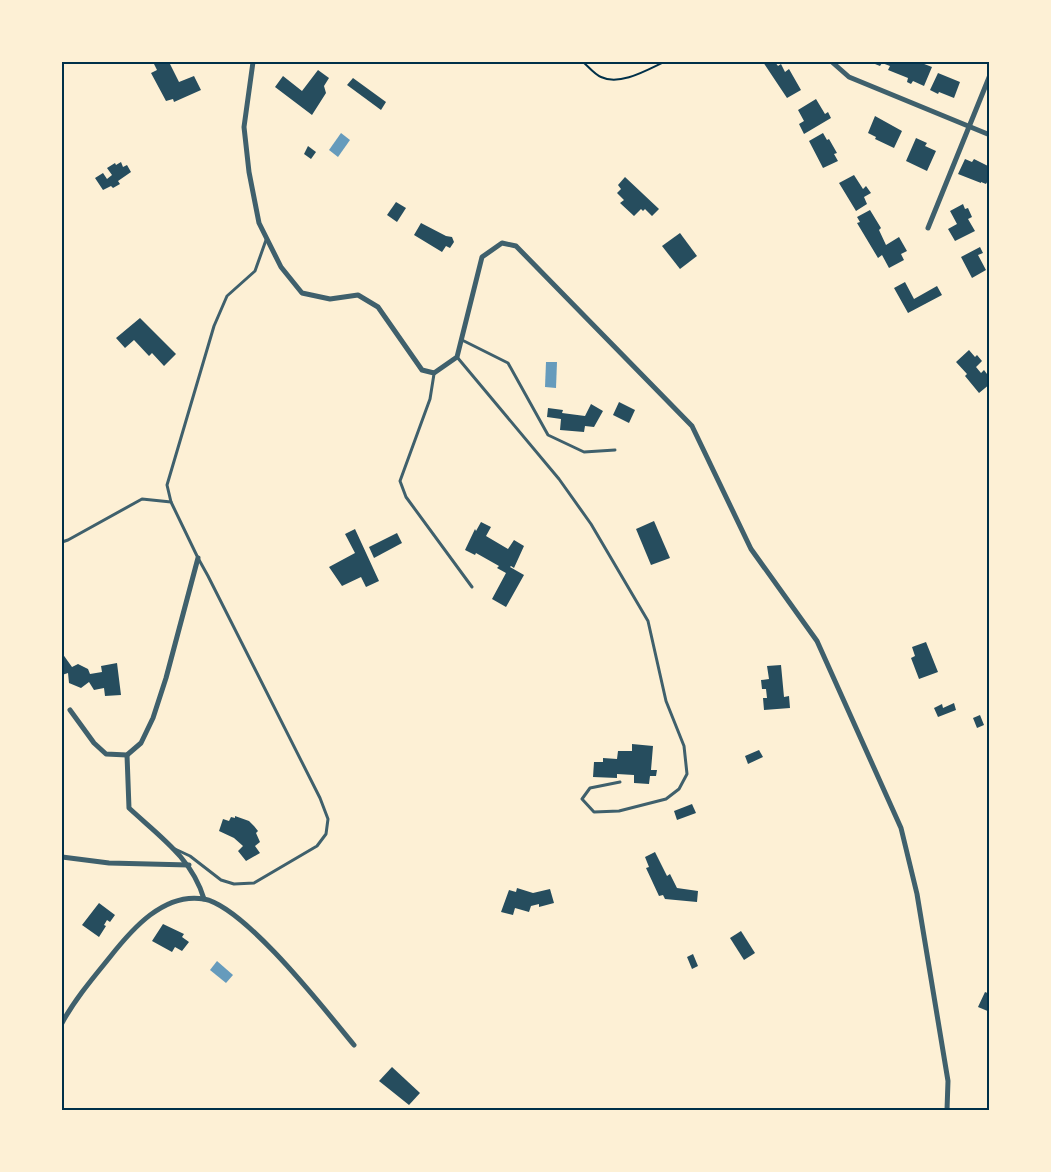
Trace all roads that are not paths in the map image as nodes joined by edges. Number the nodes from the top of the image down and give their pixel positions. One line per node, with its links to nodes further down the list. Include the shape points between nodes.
1 (253, 62): 7 (street, via 244,127 259,223)
2 (832, 62): 4 (street, via 849,77)
3 (990, 75): 4 (street)
4 (969, 127): 5 (street); 6 (street)
5 (990, 135)
6 (928, 228)
7 (267, 238): 10 (street, via 281,267 302,293 330,298 358,295 378,307 422,370); 12 (lane, via 255,271 227,296 214,326 167,485)
8 (462, 340): 9 (street); 11 (lane, via 508,363 548,435 584,452); 25 (street, via 483,257 502,243 516,246 692,426 751,549 817,641 901,828 921,918 948,1081)
9 (458, 357): 10 (street); 18 (lane, via 559,479 591,524 648,621 666,701 684,746 687,774 679,789 666,799 594,812 582,799 590,788)
10 (434, 373): 15 (lane, via 430,399 400,481 406,496)
11 (615, 450)
12 (171, 502): 13 (lane, via 141,499); 14 (lane)
13 (62, 542)
14 (198, 558): 17 (street, via 153,718 141,743); 19 (lane, via 328,819 326,834 317,846 254,883 221,880)
15 (472, 587)
16 (70, 710): 17 (street, via 106,754)
17 (127, 755): 19 (street, via 129,808)
18 (620, 782)
19 (171, 847): 21 (street)
20 (62, 857): 21 (street, via 109,863)
21 (189, 865): 22 (street)
22 (204, 900): 23 (street, via 184,900 154,911 120,945); 24 (street, via 242,920)
23 (62, 1023)
24 (354, 1045)
25 (948, 1110)

